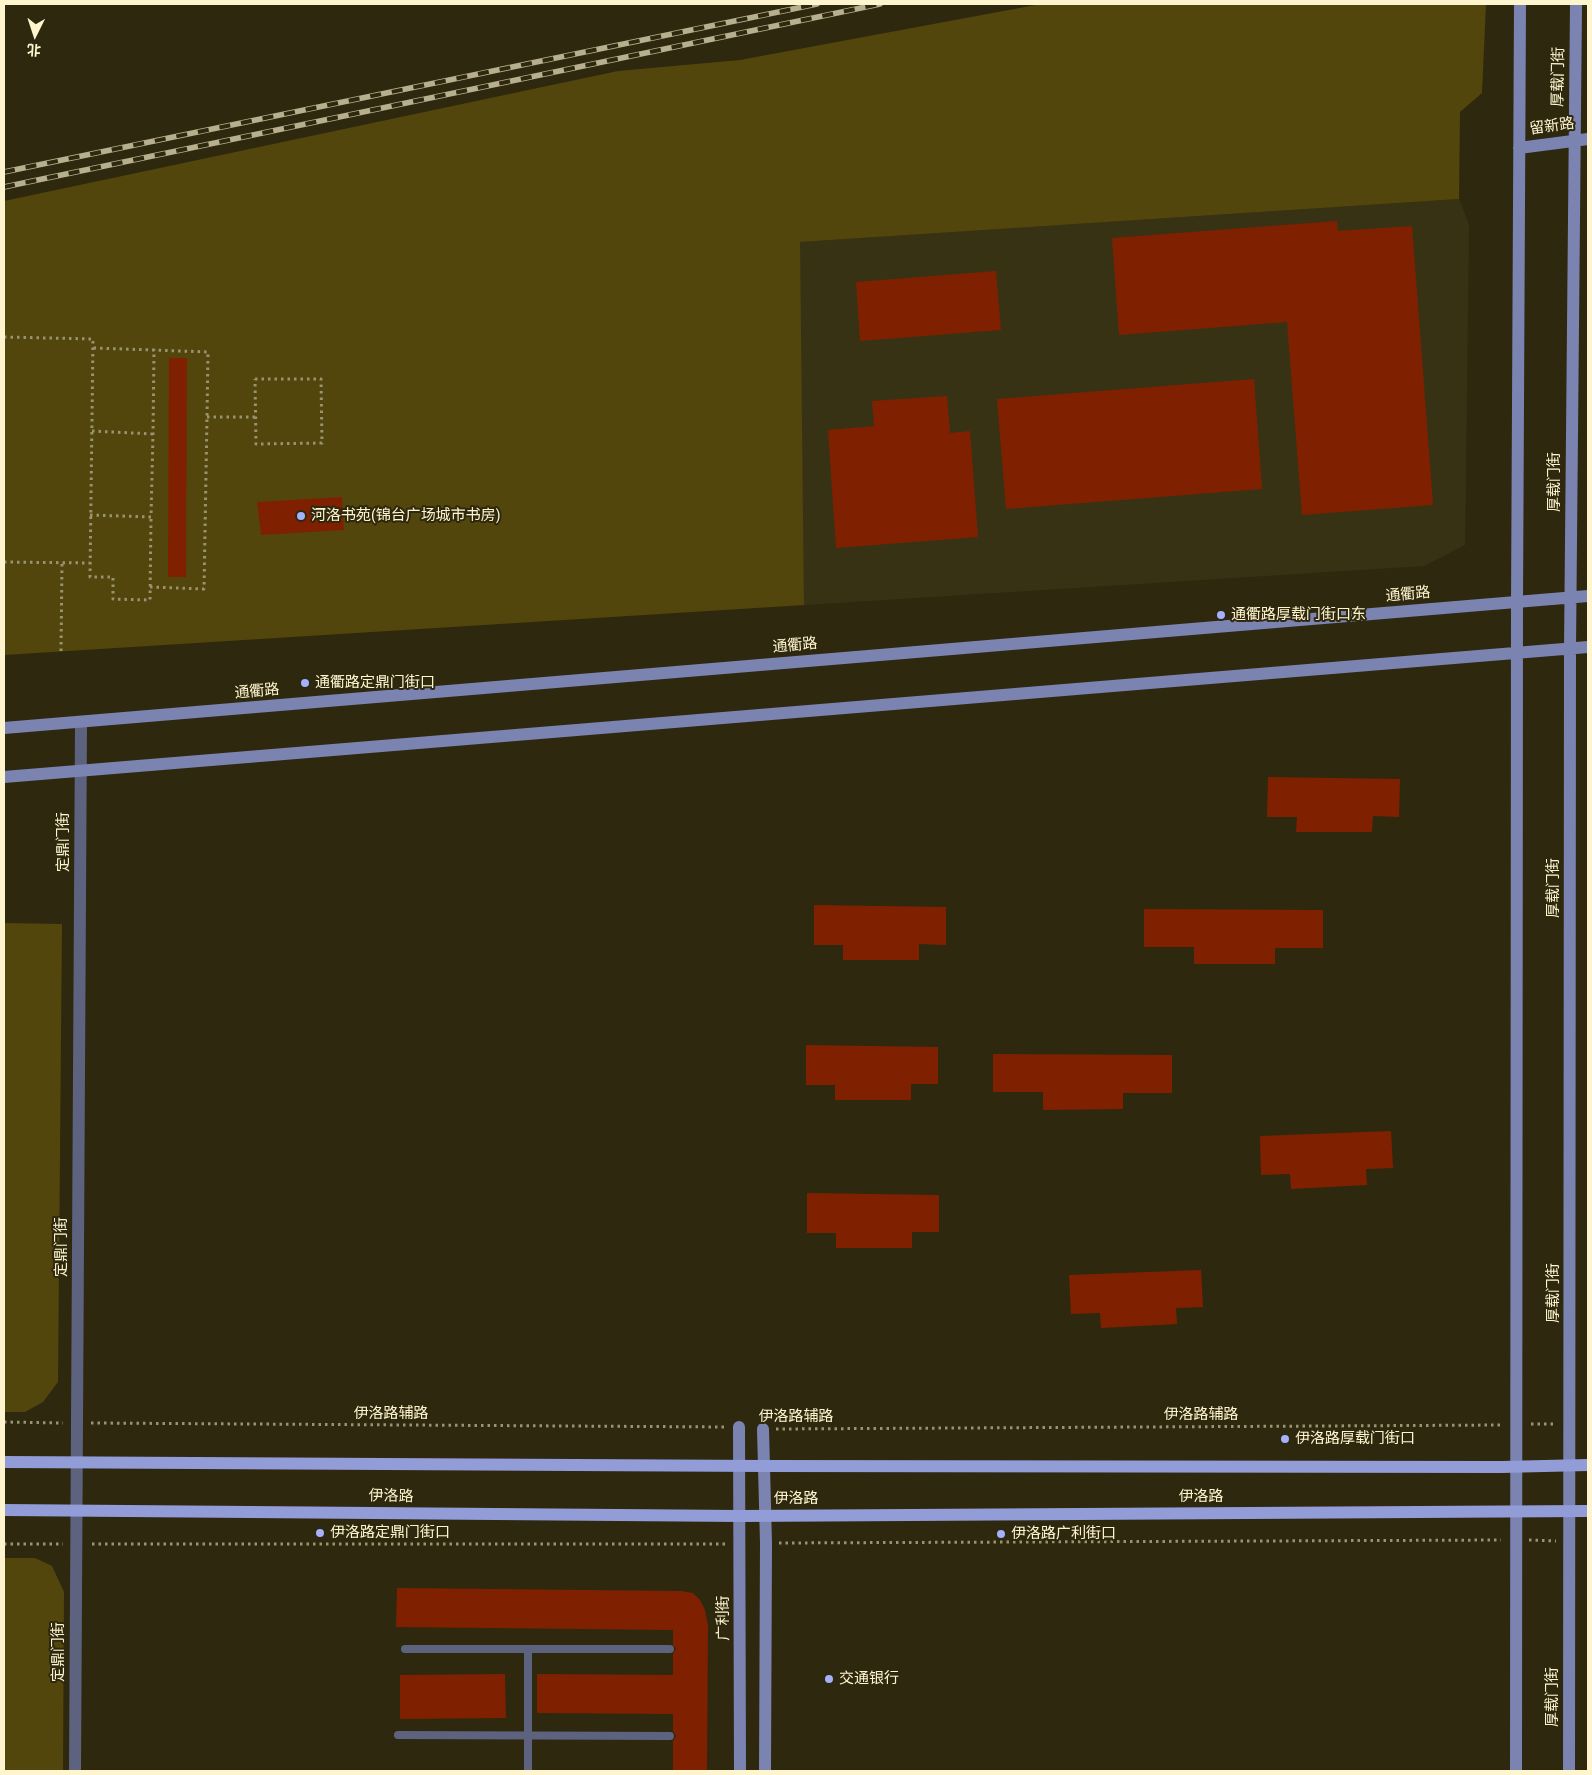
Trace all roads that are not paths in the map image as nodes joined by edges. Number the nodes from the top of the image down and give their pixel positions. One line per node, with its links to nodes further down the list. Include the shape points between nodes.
1 (1520, 4): 5 (street)
2 (1576, 4): 4 (street, 厚载门街)
3 (1588, 139): 4 (street, 留新路)
4 (1574, 140): 5 (street, 留新路); 7 (street, 厚载门街)
5 (1519, 148): 8 (street)
6 (1588, 596): 7 (street, 通衢路)
7 (1571, 597): 8 (street, 通衢路); 10 (street, 厚载门街)
8 (1516, 602): 11 (street); 12 (street, 通衢路)
9 (1588, 647): 10 (street)
10 (1570, 648): 11 (street); 20 (street, 厚载门街)
11 (1518, 654): 14 (street); 24 (street)
12 (81, 723): 13 (street, 通衢路); 14 (street, 定鼎门街)
13 (4, 728)
14 (81, 772): 15 (street); 19 (street, 定鼎门街)
15 (4, 778)
16 (739, 1427): 22 (street, 广利街)
17 (763, 1429): 23 (street)
18 (4, 1462): 19 (main road, 伊洛路)
19 (77, 1462): 22 (main road, 伊洛路); 26 (street, 定鼎门街)
20 (1570, 1465): 21 (main road, 伊洛路); 24 (main road, 伊洛路); 28 (street, 厚载门街)
21 (1588, 1465)
22 (738, 1466): 23 (main road, 伊洛路); 30 (street, 广利街)
23 (764, 1466): 24 (main road, 伊洛路); 31 (street)
24 (1516, 1467): 27 (street)
25 (4, 1510): 26 (main road, 伊洛路)
26 (77, 1510): 30 (main road, 伊洛路); 38 (street, 定鼎门街)
27 (1516, 1511): 28 (main road, 伊洛路); 31 (main road, 伊洛路); 42 (street)
28 (1569, 1511): 29 (main road, 伊洛路); 43 (street, 厚载门街)
29 (1588, 1511)
30 (740, 1516): 31 (main road, 伊洛路); 40 (street, 广利街)
31 (765, 1516): 41 (street)
32 (405, 1649): 33 (lane)
33 (528, 1649): 34 (lane); 36 (lane)
34 (670, 1649)
35 (398, 1735): 36 (lane)
36 (528, 1736): 37 (lane); 39 (lane)
37 (670, 1736)
38 (75, 1771)
39 (528, 1771)
40 (740, 1771)
41 (765, 1771)
42 (1516, 1771)
43 (1569, 1771)

